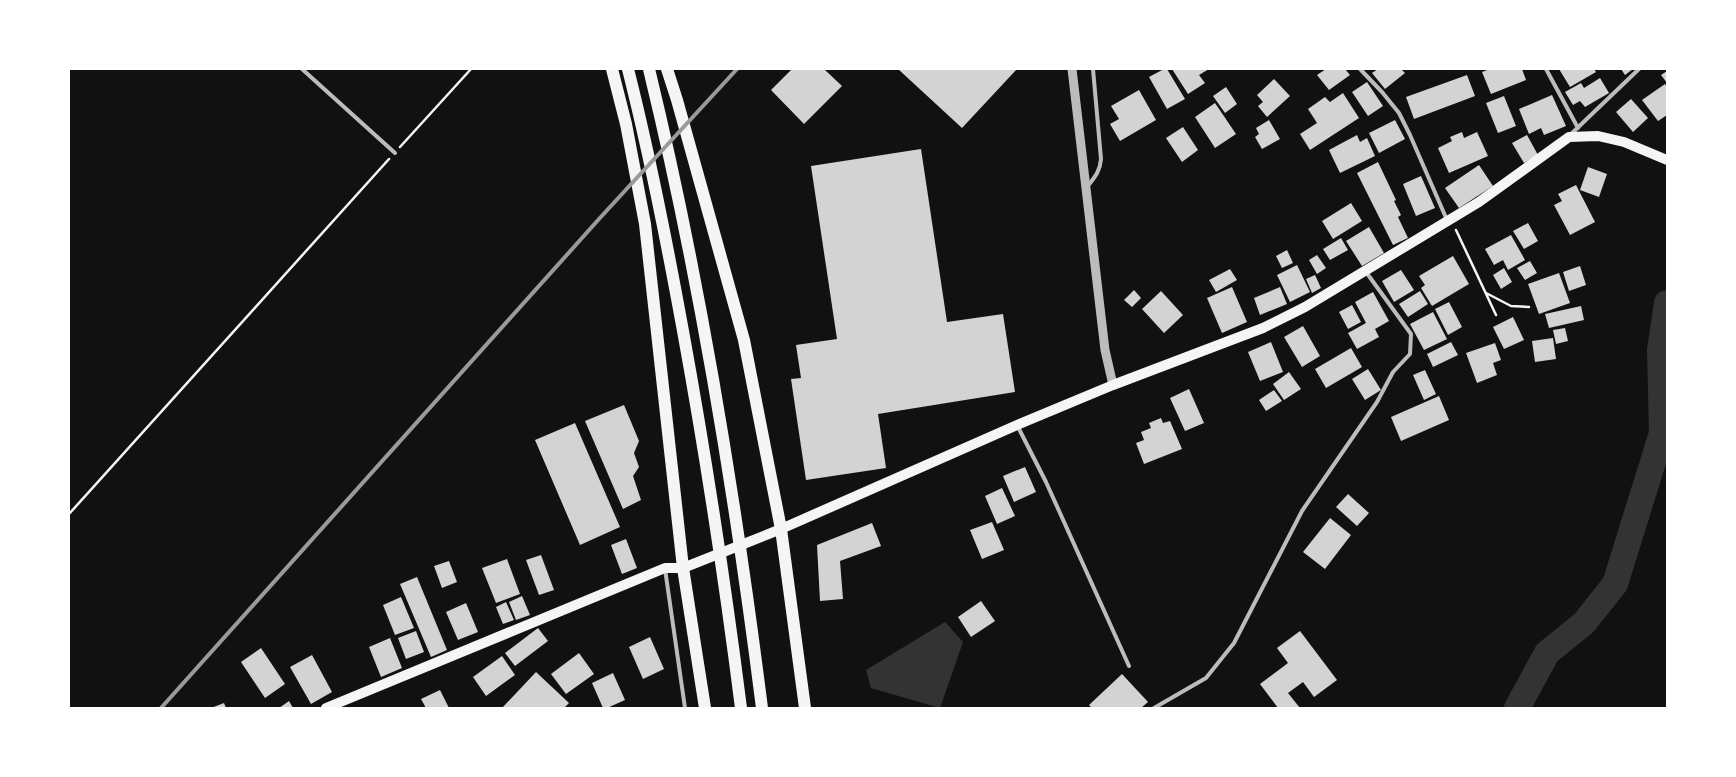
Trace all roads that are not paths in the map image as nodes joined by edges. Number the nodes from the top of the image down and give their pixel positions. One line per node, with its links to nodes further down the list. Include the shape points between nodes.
1 (302, 69): 13 (lane)
2 (612, 69): 22 (highway, via 645,224)
3 (628, 69): 27 (highway, via 663,219 703,444)
4 (650, 69): 28 (highway, via 706,342 748,596)
5 (667, 69): 20 (highway, via 744,340)
6 (1072, 69): 15 (street)
7 (1092, 69): 15 (lane, via 1101,159 1096,177)
8 (1360, 69): 16 (lane, via 1399,113)
9 (1546, 69): 11 (lane)
10 (1639, 69): 11 (lane)
11 (1578, 128): 12 (lane)
12 (1569, 137): 14 (main road, via 1598,136 1624,142); 16 (main road)
13 (395, 153)
14 (1667, 160)
15 (1085, 189): 18 (street, via 1105,350)
16 (1449, 221): 17 (main road)
17 (1366, 272): 18 (main road, via 1263,328); 30 (lane, via 1411,334 1410,354 1393,372 1377,402 1302,511 1234,643 1206,678)
18 (1113, 385): 19 (main road)
19 (1017, 425): 20 (main road); 23 (lane)
20 (781, 528): 22 (main road); 29 (highway)
21 (665, 568): 22 (main road); 24 (main road); 25 (lane)
22 (683, 568): 26 (highway)
23 (1129, 666)
24 (326, 708)
25 (685, 708)
26 (705, 708)
27 (741, 708)
28 (762, 708)
29 (805, 708)
30 (1154, 708)

